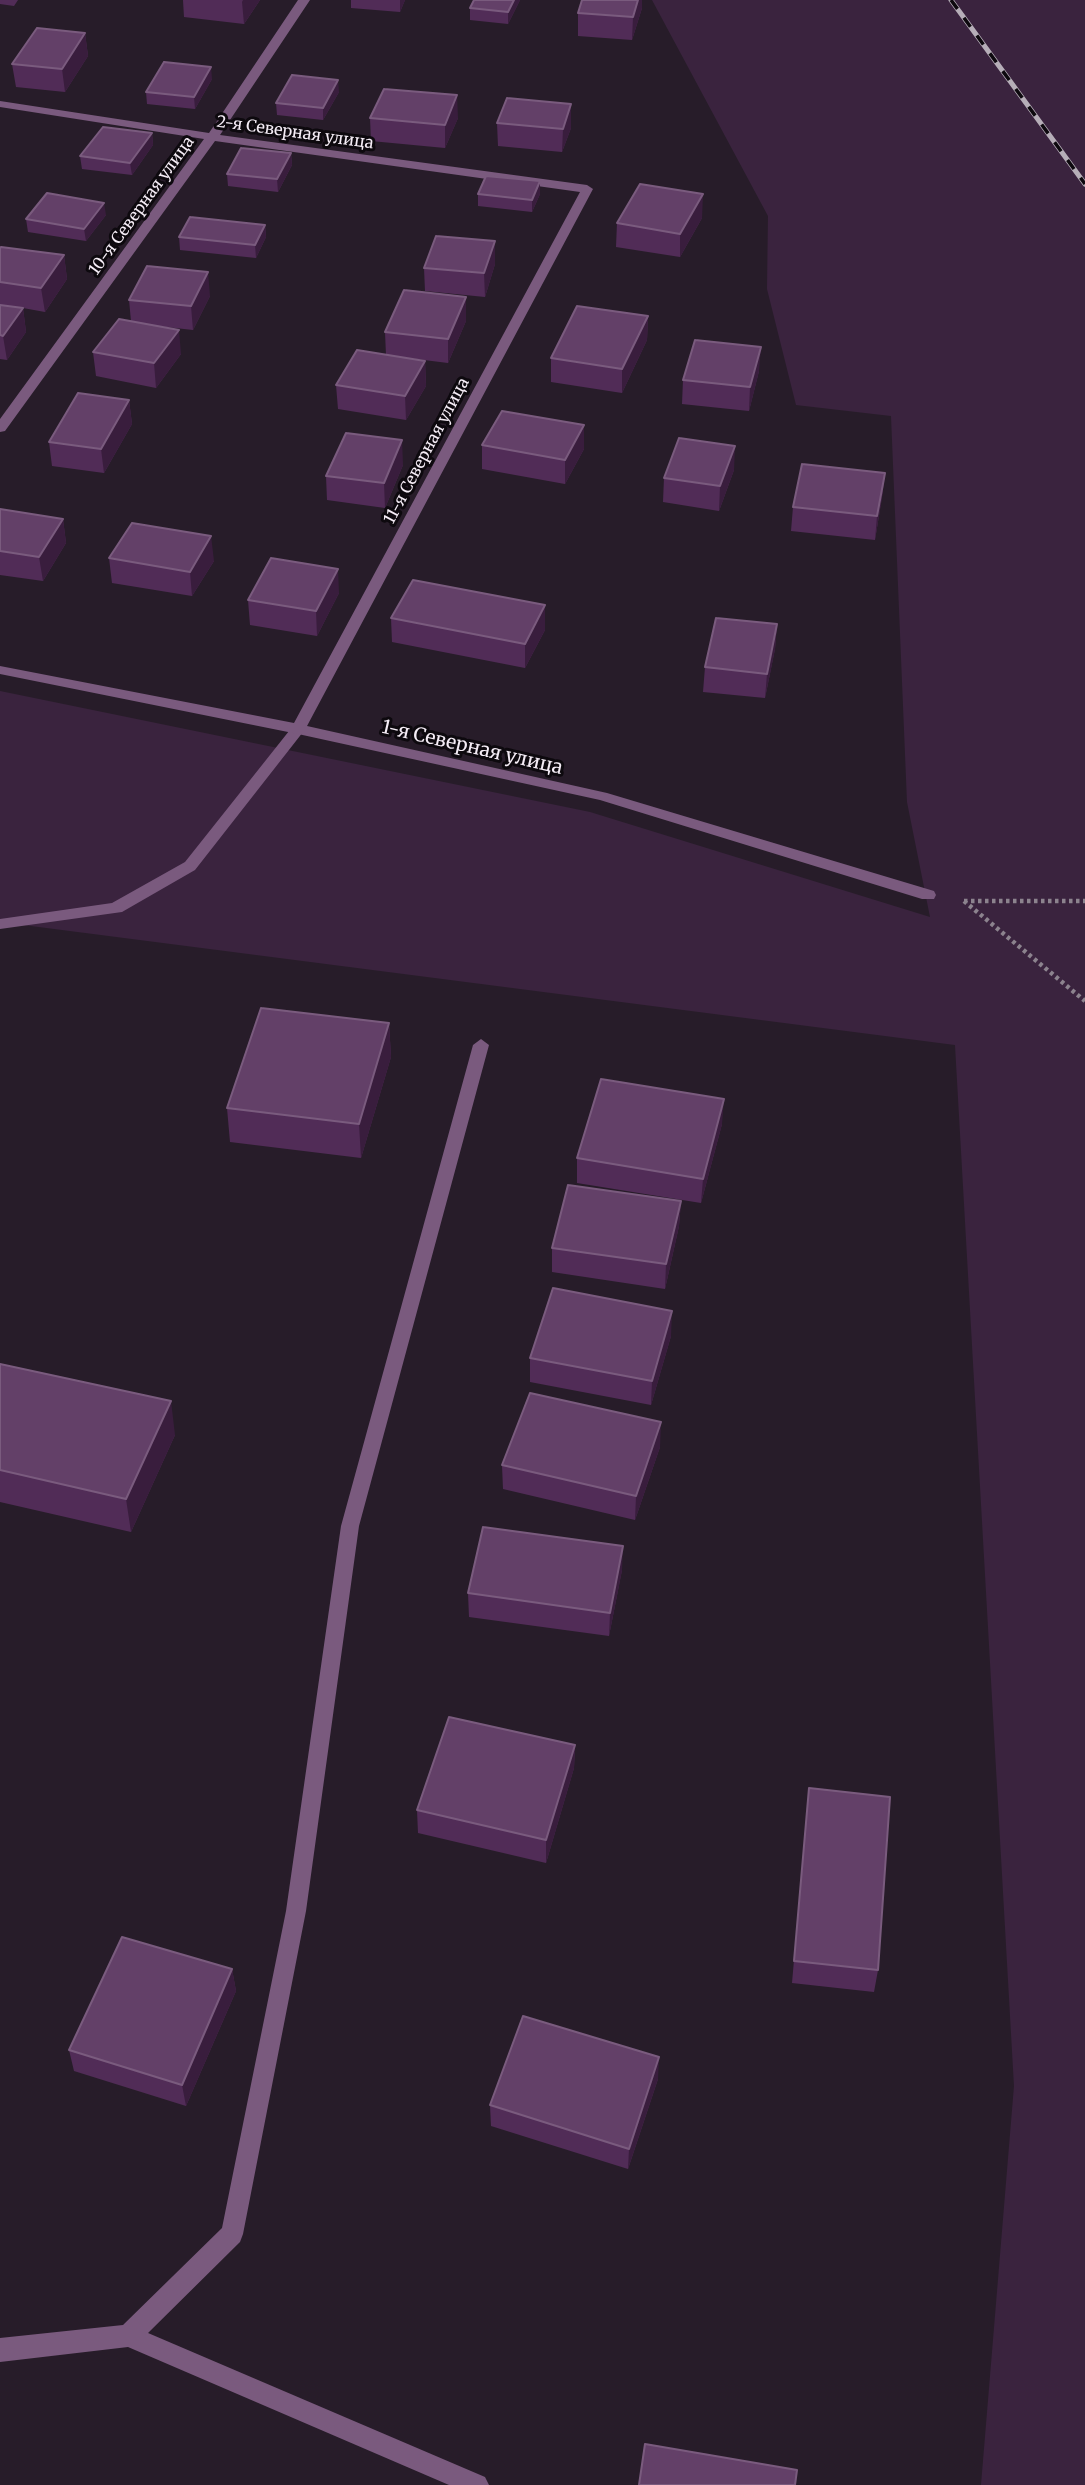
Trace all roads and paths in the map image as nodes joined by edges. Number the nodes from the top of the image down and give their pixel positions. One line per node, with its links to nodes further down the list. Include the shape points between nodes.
1 (304, 0): 3 (street, 10-я Северная улица)
2 (0, 104): 3 (street, 2-я Северная улица)
3 (212, 137): 4 (street, 2-я Северная улица); 5 (street, 10-я Северная улица)
4 (587, 189): 7 (street, 11-я Северная улица)
5 (0, 428)
6 (0, 670): 7 (street, 1-я Северная улица)
7 (298, 729): 8 (street, 1-я Северная улица, via 602,796); 11 (street, 11-я Северная улица, via 190,866 116,908)
8 (929, 895): 9 (path)
9 (964, 901): 10 (path); 12 (path)
10 (1085, 901)
11 (0, 924)
12 (1085, 1001)
13 (481, 1045): 14 (street, via 350,1526 296,1911 232,2234)
14 (128, 2336): 15 (street); 16 (street)
15 (0, 2350)
16 (477, 2485)

